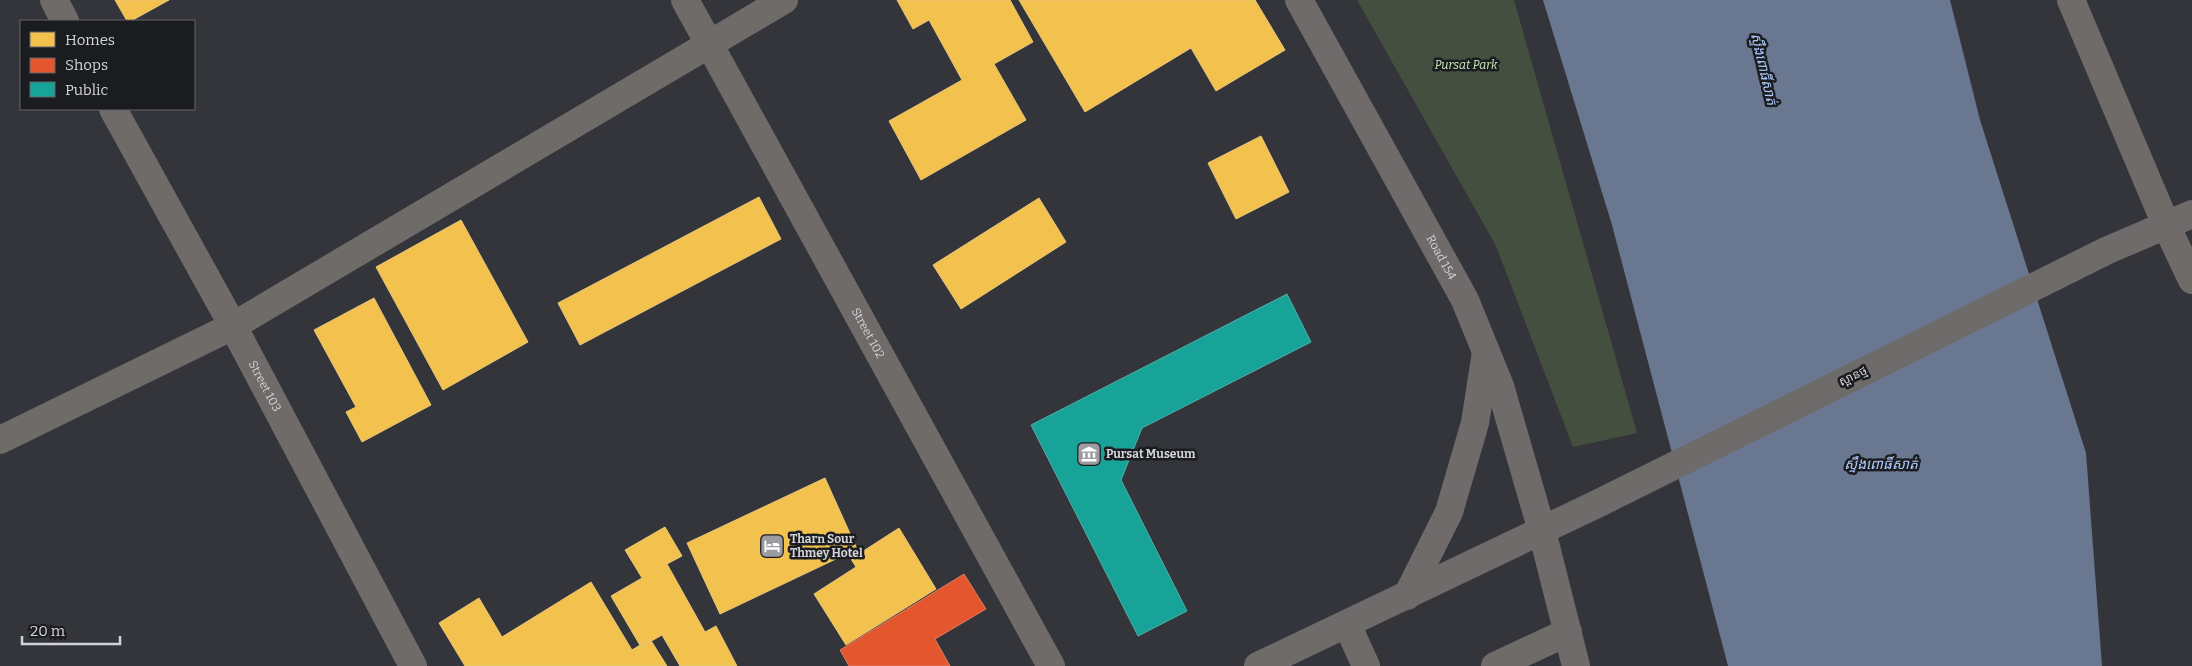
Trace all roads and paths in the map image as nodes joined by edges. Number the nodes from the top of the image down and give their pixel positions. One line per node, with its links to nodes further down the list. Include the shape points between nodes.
1 (54, 0): 6 (street)
2 (685, 0): 7 (street, Street 102)
3 (784, 0): 7 (street)
4 (1299, 0): 13 (main road, Road 154, via 1465,300)
5 (2071, 0): 10 (street)
6 (64, 20)
7 (710, 44): 12 (street); 20 (street, Street 102)
8 (114, 110): 12 (street, Street 103)
9 (2192, 214): 10 (main road, ស្ពានថ្ម)
10 (2167, 226): 11 (street); 15 (main road, ស្ពានថ្ម, via 2108,250)
11 (2192, 280)
12 (232, 326): 14 (street); 19 (street, Street 103)
13 (1486, 352): 15 (main road, Road 154, via 1500,386); 16 (main road, via 1475,423 1449,512)
14 (0, 440)
15 (1542, 531): 16 (main road, ស្ពានថ្ម); 18 (main road, Road 154)
16 (1407, 596): 17 (main road, ស្ពានថ្ម)
17 (1347, 624): 21 (main road, ស្ពានថ្ម); 22 (street)
18 (1568, 632): 23 (street); 24 (main road, Road 154)
19 (413, 666)
20 (1051, 666)
21 (1258, 666)
22 (1366, 666)
23 (1495, 666)
24 (1576, 666)

